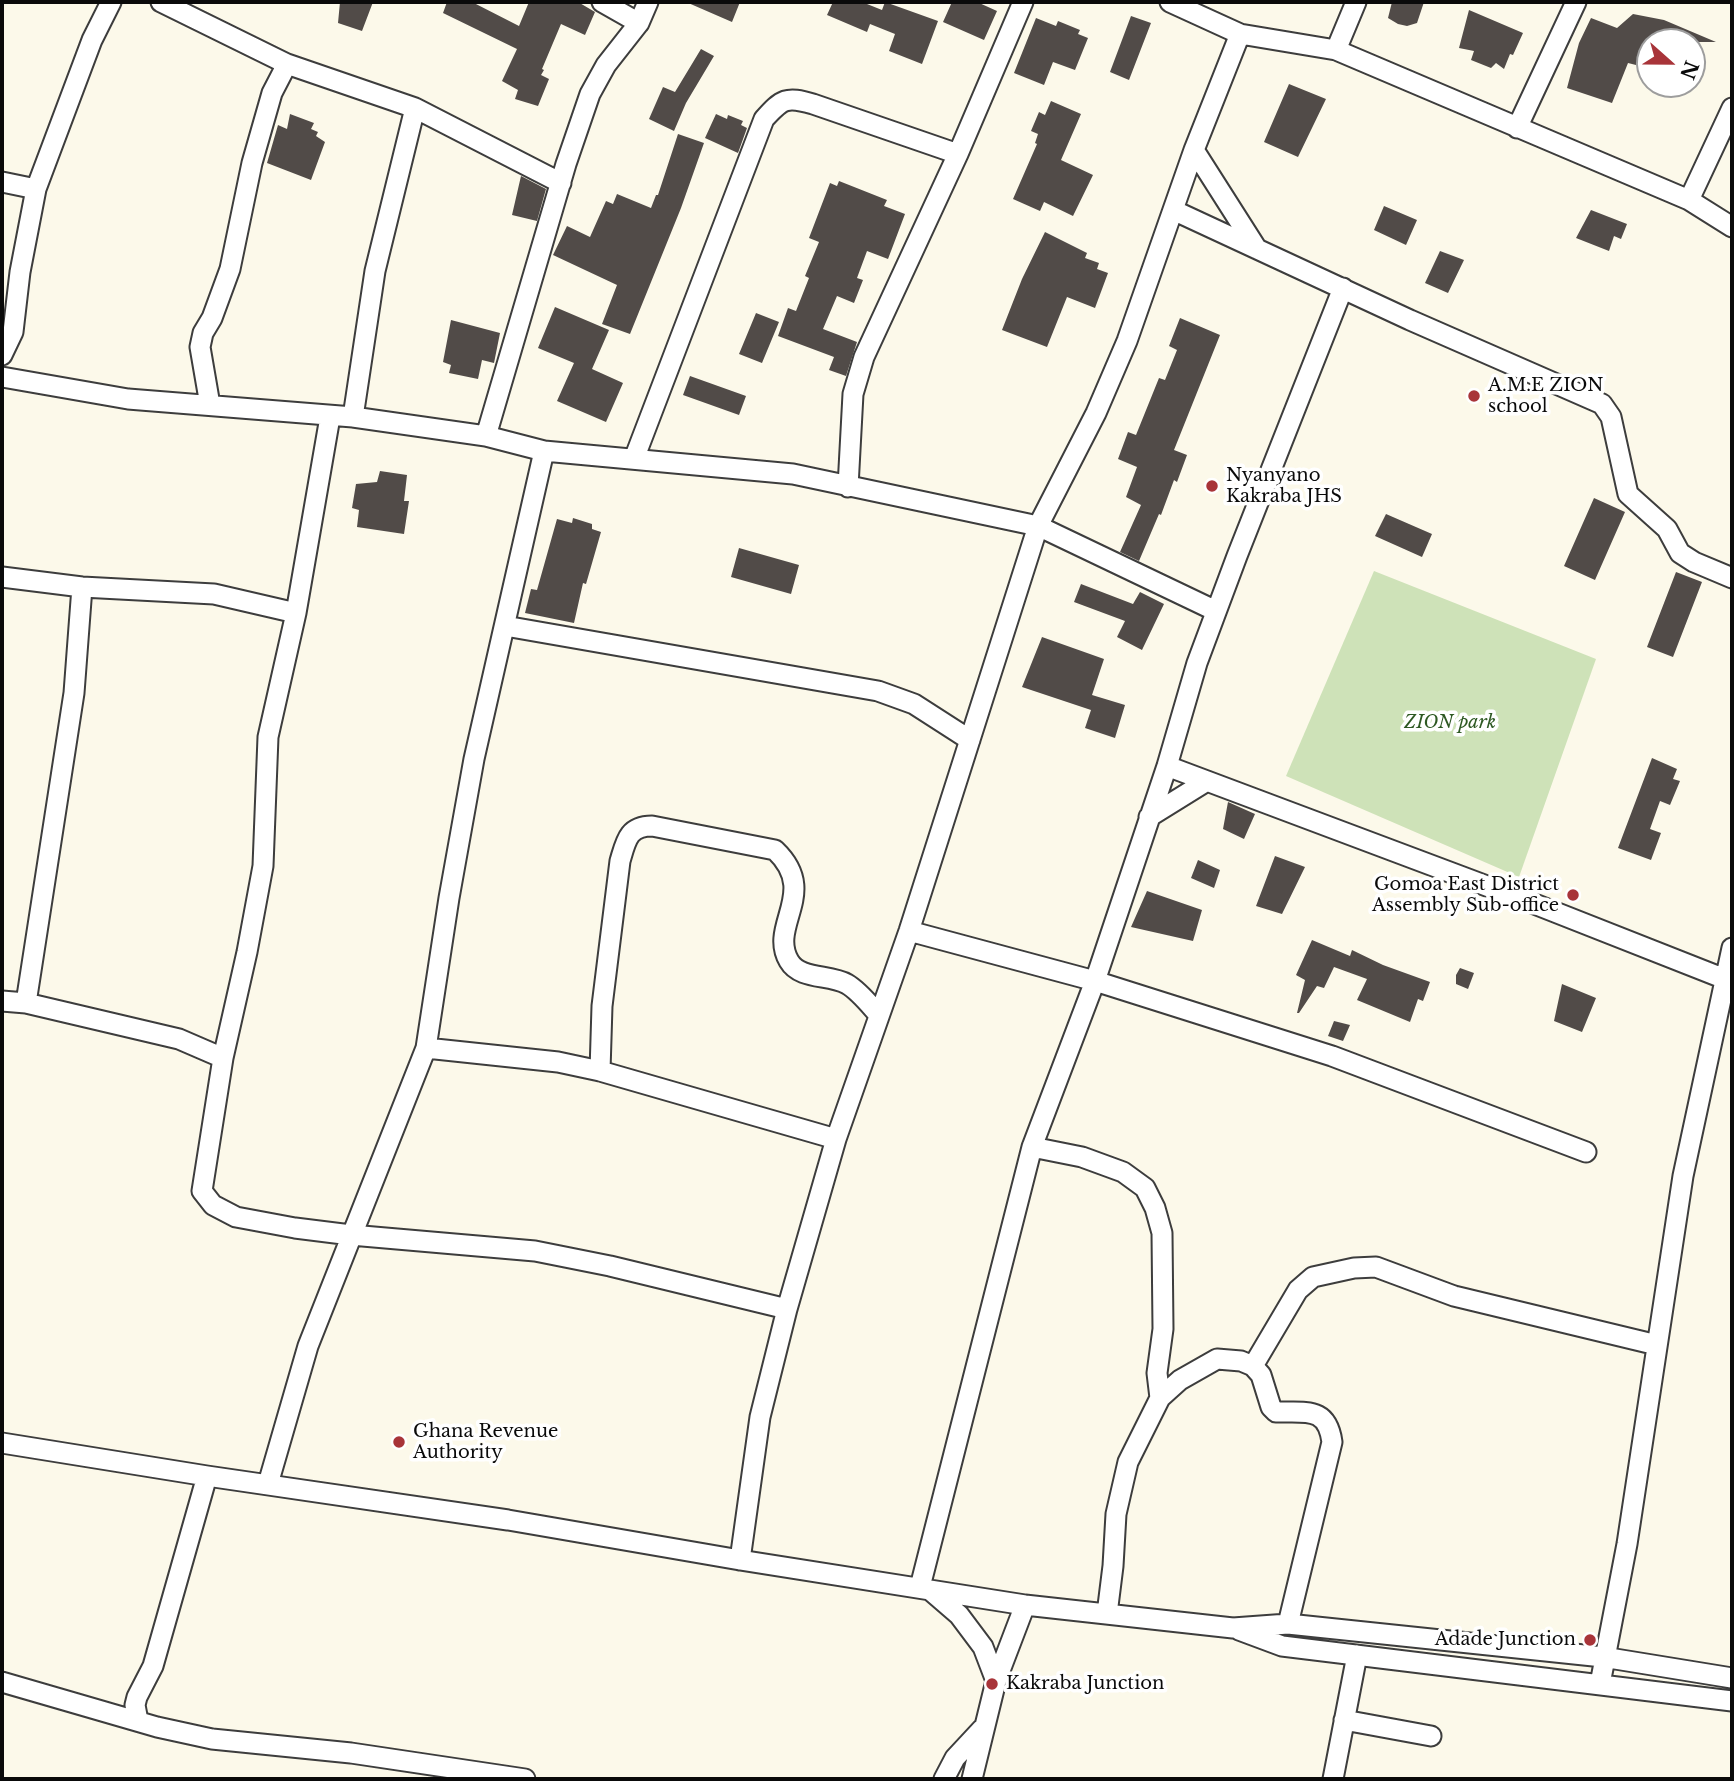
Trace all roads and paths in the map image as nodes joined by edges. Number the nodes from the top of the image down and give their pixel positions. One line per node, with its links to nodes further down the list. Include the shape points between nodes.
1 (111, 2): 20 (street)
2 (160, 2): 12 (street)
3 (602, 2): 9 (street)
4 (648, 2): 9 (street)
5 (1023, 2): 17 (street)
6 (1170, 2): 10 (street)
7 (1356, 2): 11 (street)
8 (1576, 2): 15 (street)
9 (639, 23): 19 (street, via 590,94)
10 (1240, 34): 11 (street); 16 (street)
11 (1336, 50): 15 (street)
12 (287, 64): 13 (street); 28 (street, via 272,93 252,163 230,269 202,333 200,347)
13 (415, 108): 19 (street); 30 (street, via 375,271)
14 (1732, 108): 21 (street)
15 (1517, 128): 21 (street)
16 (1194, 150): 22 (street); 24 (street)
17 (958, 154): 33 (street, via 793,98 779,102 764,120); 34 (street, via 864,358 853,394)
18 (2, 182): 20 (street)
19 (561, 183): 31 (street)
20 (36, 189): 26 (street, via 13,332)
21 (1689, 201): 23 (street)
22 (1173, 210): 24 (street); 35 (street, via 1127,341)
23 (1732, 227)
24 (1257, 249): 25 (street)
25 (1343, 288): 37 (street, via 1602,404 1611,417 1628,494 1667,530 1680,553); 39 (street)
26 (2, 355)
27 (2, 377): 28 (street, via 128,399)
28 (210, 405): 29 (street)
29 (330, 417): 30 (street); 40 (street)
30 (353, 417): 31 (street)
31 (486, 436): 32 (street)
32 (544, 451): 33 (street); 41 (street)
33 (634, 459): 34 (street, via 793,474)
34 (848, 487): 35 (street)
35 (1038, 526): 39 (street); 42 (street)
36 (2, 578): 38 (street)
37 (1732, 578)
38 (82, 587): 40 (street, via 215,594); 51 (street, via 74,693)
39 (1216, 611): 43 (street)
40 (296, 612): 54 (street, via 268,737 263,866)
41 (505, 626): 42 (street, via 878,691 914,704); 53 (street, via 474,759)
42 (970, 740): 46 (street)
43 (1167, 766): 44 (street); 45 (street)
44 (1207, 781): 45 (street); 48 (street)
45 (1149, 817): 49 (street)
46 (909, 932): 49 (street); 52 (street)
47 (1732, 948): 48 (street)
48 (1725, 979): 61 (street, via 1684,1176)
49 (1094, 981): 57 (street); 58 (street, via 1332,1056)
50 (2, 1001): 51 (street)
51 (26, 1003): 54 (street, via 179,1039)
52 (878, 1014): 55 (street, via 848,984 792,966 784,938 794,900 794,879 775,850 640,826 625,843 620,861 602,1006); 56 (street)
53 (426, 1048): 55 (street); 59 (street)
54 (223, 1058): 59 (street, via 202,1191 214,1205 236,1217)
55 (600, 1070): 56 (street)
56 (836, 1139): 60 (street)
57 (1032, 1147): 63 (street, via 1106,1164 1145,1188 1162,1233); 68 (street)
58 (1586, 1152)
59 (351, 1235): 60 (street, via 535,1251); 66 (street, via 307,1346)
60 (788, 1309): 67 (street, via 760,1417)
61 (1657, 1345): 62 (street, via 1454,1296 1376,1267 1354,1268 1313,1277 1298,1290); 74 (street, via 1627,1544)
62 (1253, 1366): 63 (street, via 1217,1359 1180,1380); 71 (street, via 1276,1412 1318,1415 1327,1421 1332,1442)
63 (1160, 1398): 70 (street, via 1128,1462 1116,1514)
64 (2, 1443): 65 (street)
65 (207, 1476): 66 (street); 81 (street, via 153,1666 137,1697)
66 (268, 1484): 67 (street)
67 (740, 1560): 68 (street)
68 (925, 1588): 69 (street); 76 (street, via 959,1615 984,1647)
69 (1025, 1605): 70 (street); 76 (street)
70 (1107, 1614): 72 (street)
71 (1288, 1624): 72 (street); 74 (street)
72 (1233, 1628): 73 (street, via 1282,1646)
73 (1357, 1655): 78 (street); 80 (street)
74 (1603, 1657): 75 (street); 78 (street)
75 (1732, 1678)
76 (996, 1681): 82 (street)
77 (2, 1682): 81 (street)
78 (1600, 1685): 79 (street)
79 (1732, 1701)
80 (1344, 1720): 83 (street); 87 (street)
81 (138, 1721): 84 (street, via 212,1739 351,1753)
82 (983, 1729): 85 (street, via 955,1758); 86 (street)
83 (1431, 1736)
84 (525, 1779)
85 (944, 1779)
86 (972, 1779)
87 (1333, 1779)

